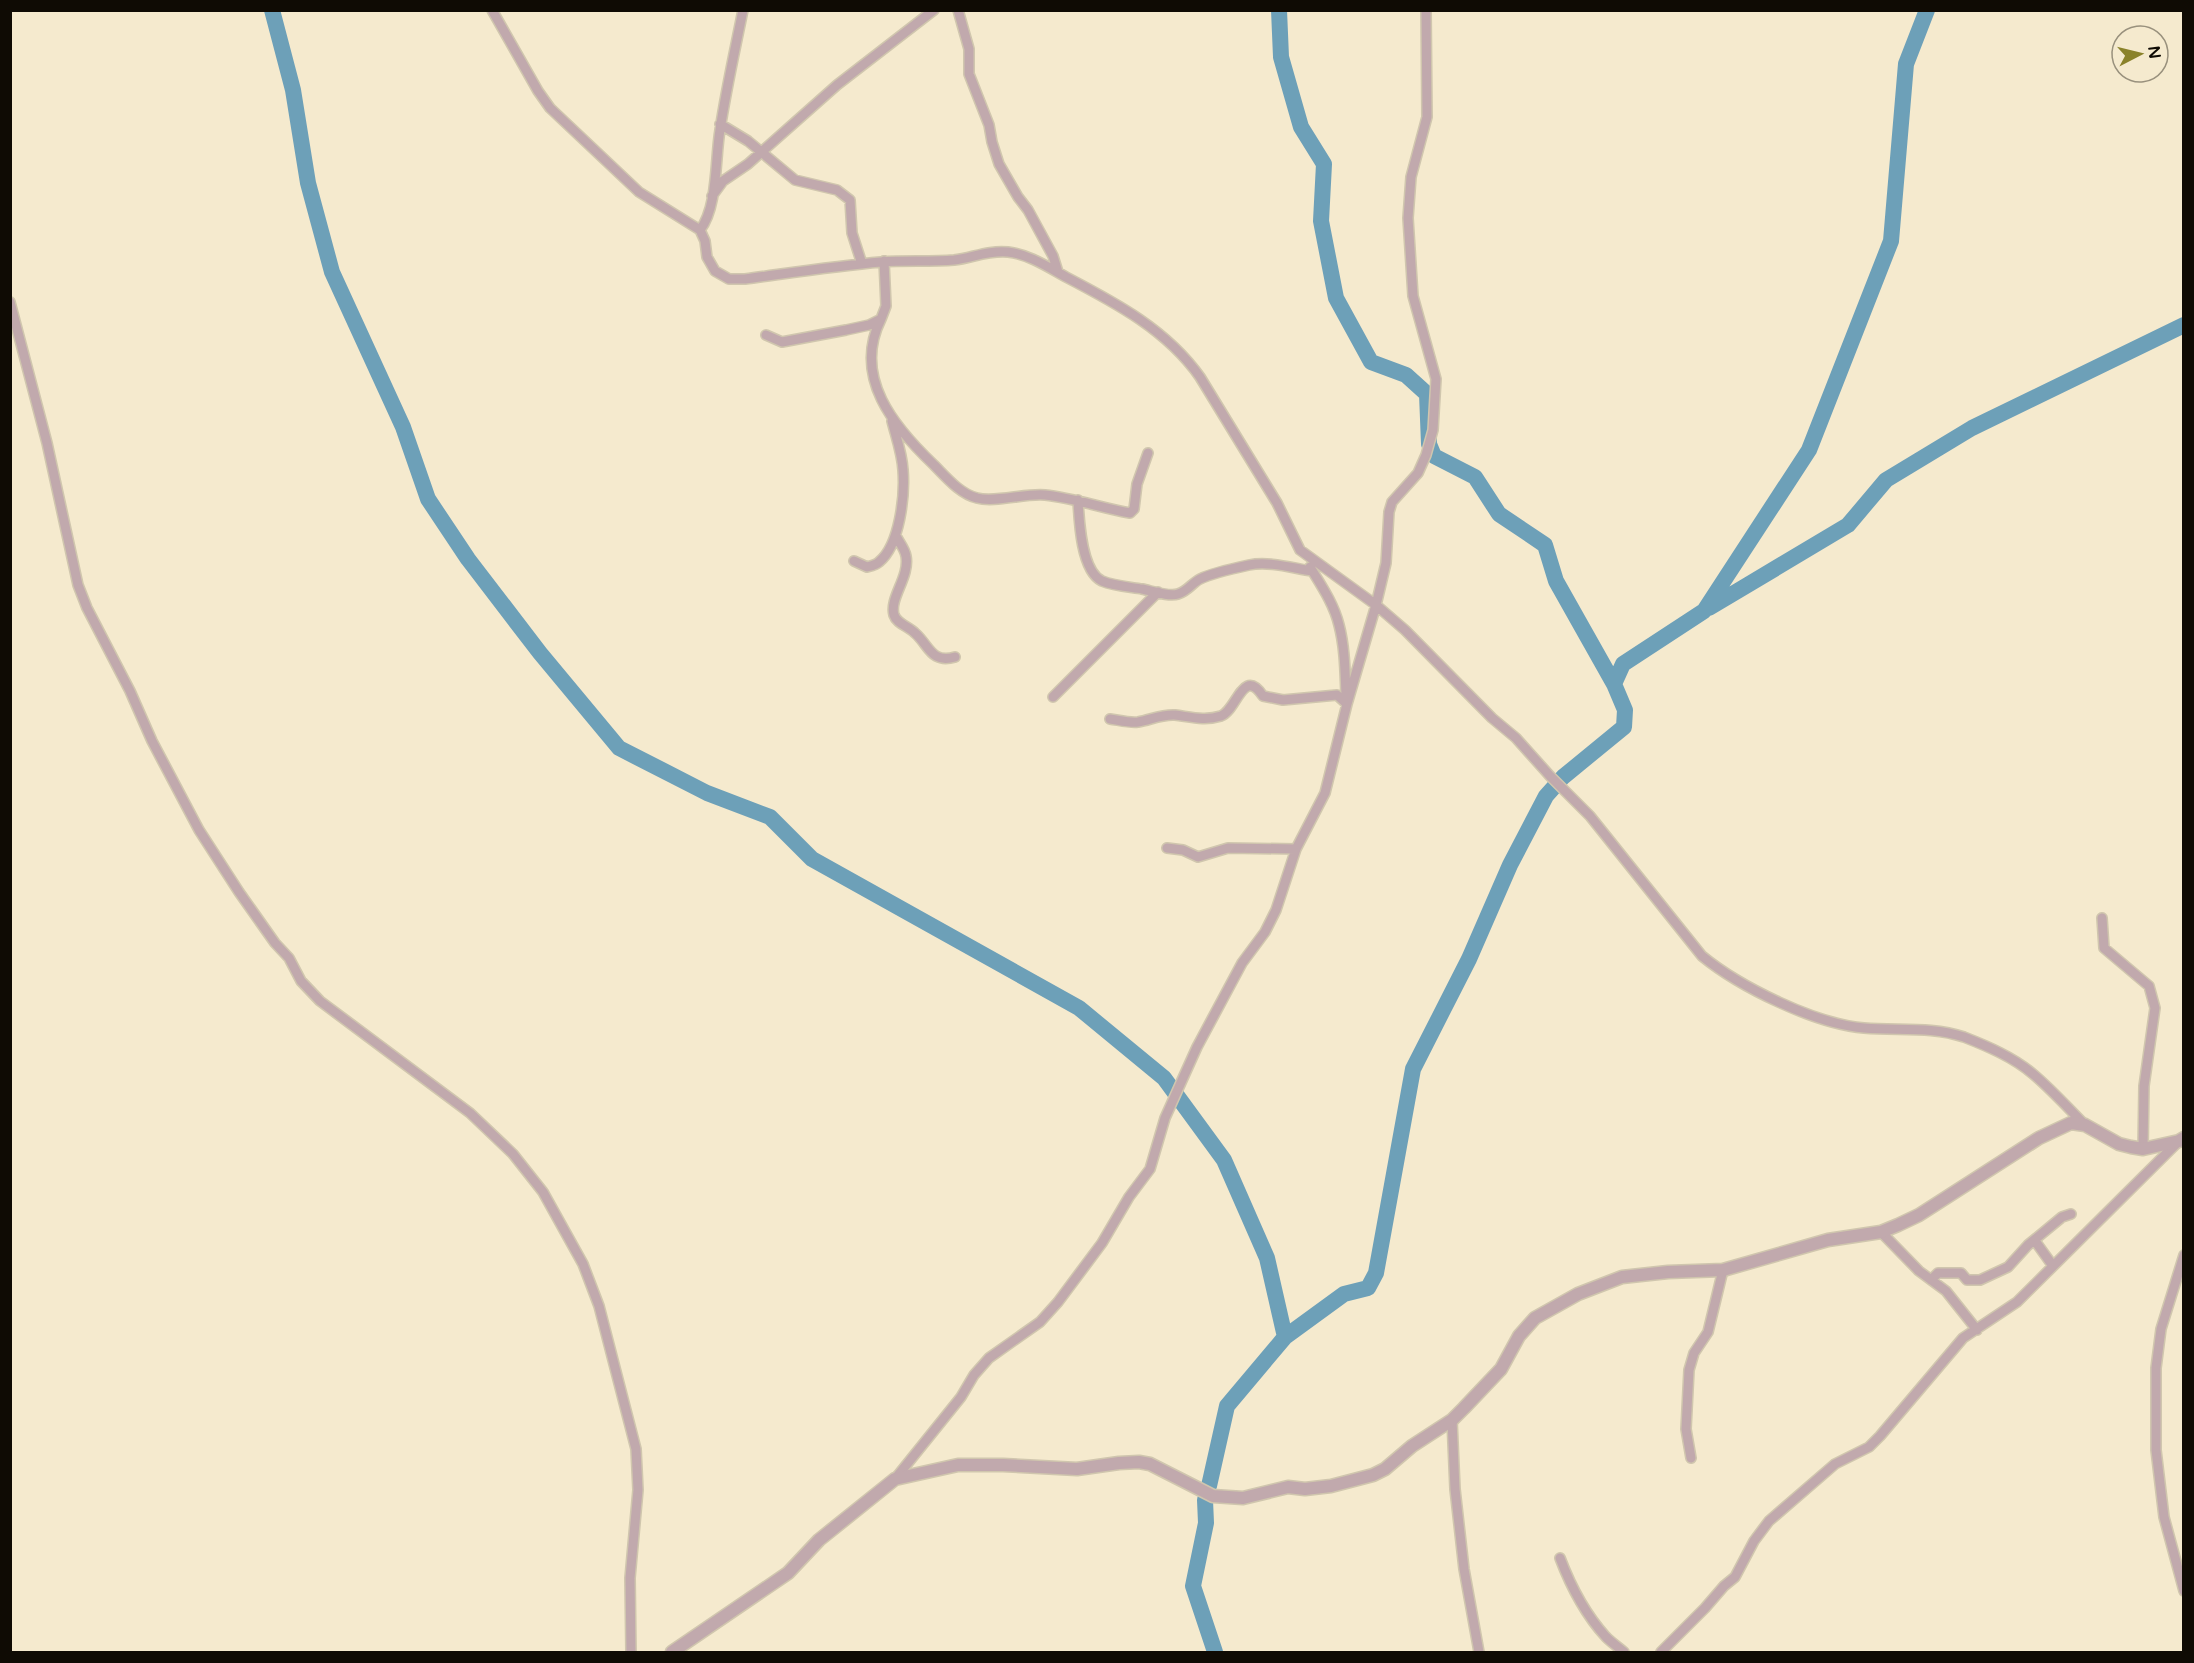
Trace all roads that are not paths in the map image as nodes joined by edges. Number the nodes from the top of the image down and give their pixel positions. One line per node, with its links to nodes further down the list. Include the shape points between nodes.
1 (492, 10): 9 (street, via 538,91 564,123 639,192)
2 (743, 10): 6 (street)
3 (934, 10): 7 (street, via 837,85)
4 (958, 10): 12 (street, via 969,49 969,74 999,164 1028,210)
5 (1426, 10): 24 (street, via 1427,117 1411,177 1408,218 1413,296 1433,361 1435,402 1426,455 1418,473 1392,502 1389,512 1388,550)
6 (720, 124): 7 (street); 8 (street)
7 (763, 152): 8 (street, via 723,181); 11 (street, via 795,180 837,190 850,200 852,233)
8 (712, 196): 9 (street, via 707,221)
9 (700, 230): 11 (street, via 715,272 729,279)
10 (884, 261): 11 (street); 12 (street, via 955,260 1002,252 1031,259); 14 (street, via 886,306)
11 (862, 264)
12 (1058, 272): 20 (street, via 1113,301 1187,358 1261,476)
13 (10, 302): 48 (street, via 78,585 199,830 301,981 320,1001 470,1113 513,1154 543,1192 583,1264 599,1306 636,1449 638,1490 630,1578)
14 (881, 319): 15 (street, via 869,325 782,342); 16 (street, via 871,348 872,373)
15 (766, 335)
16 (890, 415): 18 (street, via 910,442 955,485 977,498 1044,495); 19 (street, via 903,470)
17 (1148, 453): 18 (street, via 1130,513)
18 (1078, 500): 23 (street, via 1085,552 1100,580)
19 (896, 536): 21 (street, via 878,564 867,567); 25 (street, via 906,554 907,568 893,614 931,654 946,660)
20 (1300, 550): 22 (street); 24 (street)
21 (855, 561)
22 (1312, 571): 23 (street, via 1249,565 1209,574 1176,595); 27 (street, via 1338,623)
23 (1158, 592): 26 (street)
24 (1376, 605): 27 (street); 32 (street, via 1570,794 1702,956 1721,972 1839,1025 1941,1031 1987,1046 2032,1073)
25 (955, 657)
26 (1053, 697)
27 (1347, 704): 28 (street, via 1337,695 1283,700 1263,696 1251,687 1239,692 1230,711 1221,716 1201,719 1175,715 1136,722); 30 (street, via 1325,793)
28 (1110, 718)
29 (1167, 849): 30 (street, via 1183,849 1198,856 1228,848)
30 (1296, 849): 45 (street, via 1276,910 1242,963 1165,1118 1150,1169 1058,1302 1040,1322 988,1358)
31 (2102, 918): 34 (street, via 2104,948 2150,986 2155,1008 2144,1086)
32 (2085, 1125): 34 (street, via 2119,1144); 36 (street, via 2071,1124 2039,1138 1919,1215)
33 (2181, 1139): 34 (street); 39 (street)
34 (2144, 1149)
35 (2071, 1214): 37 (street)
36 (1881, 1232): 40 (street, via 1828,1240); 41 (street)
37 (2035, 1241): 39 (street); 41 (street, via 2008,1267 1980,1280 1968,1280 1960,1273 1938,1273)
38 (2184, 1255): 47 (street, via 2161,1329 2156,1368 2156,1450 2164,1517)
39 (2053, 1266): 42 (street, via 2017,1302)
40 (1723, 1270): 43 (street, via 1644,1273 1578,1294 1535,1318 1519,1336 1501,1370); 44 (street, via 1708,1332 1694,1353 1689,1370 1686,1429)
41 (1931, 1280): 42 (street, via 1946,1291)
42 (1977, 1330): 52 (street, via 1963,1338 1869,1447 1835,1464 1769,1521 1735,1577)
43 (1452, 1420): 45 (street, via 1373,1475 1331,1486 1288,1487 1243,1498 1213,1496 1139,1462 1077,1469 958,1465); 50 (street, via 1464,1569)
44 (1691, 1458)
45 (895, 1479): 49 (street, via 819,1540 788,1573)
46 (1560, 1558): 51 (street, via 1588,1614)
47 (2184, 1591)
48 (631, 1653)
49 (672, 1653)
50 (1479, 1653)
51 (1624, 1653)
52 (1661, 1653)

